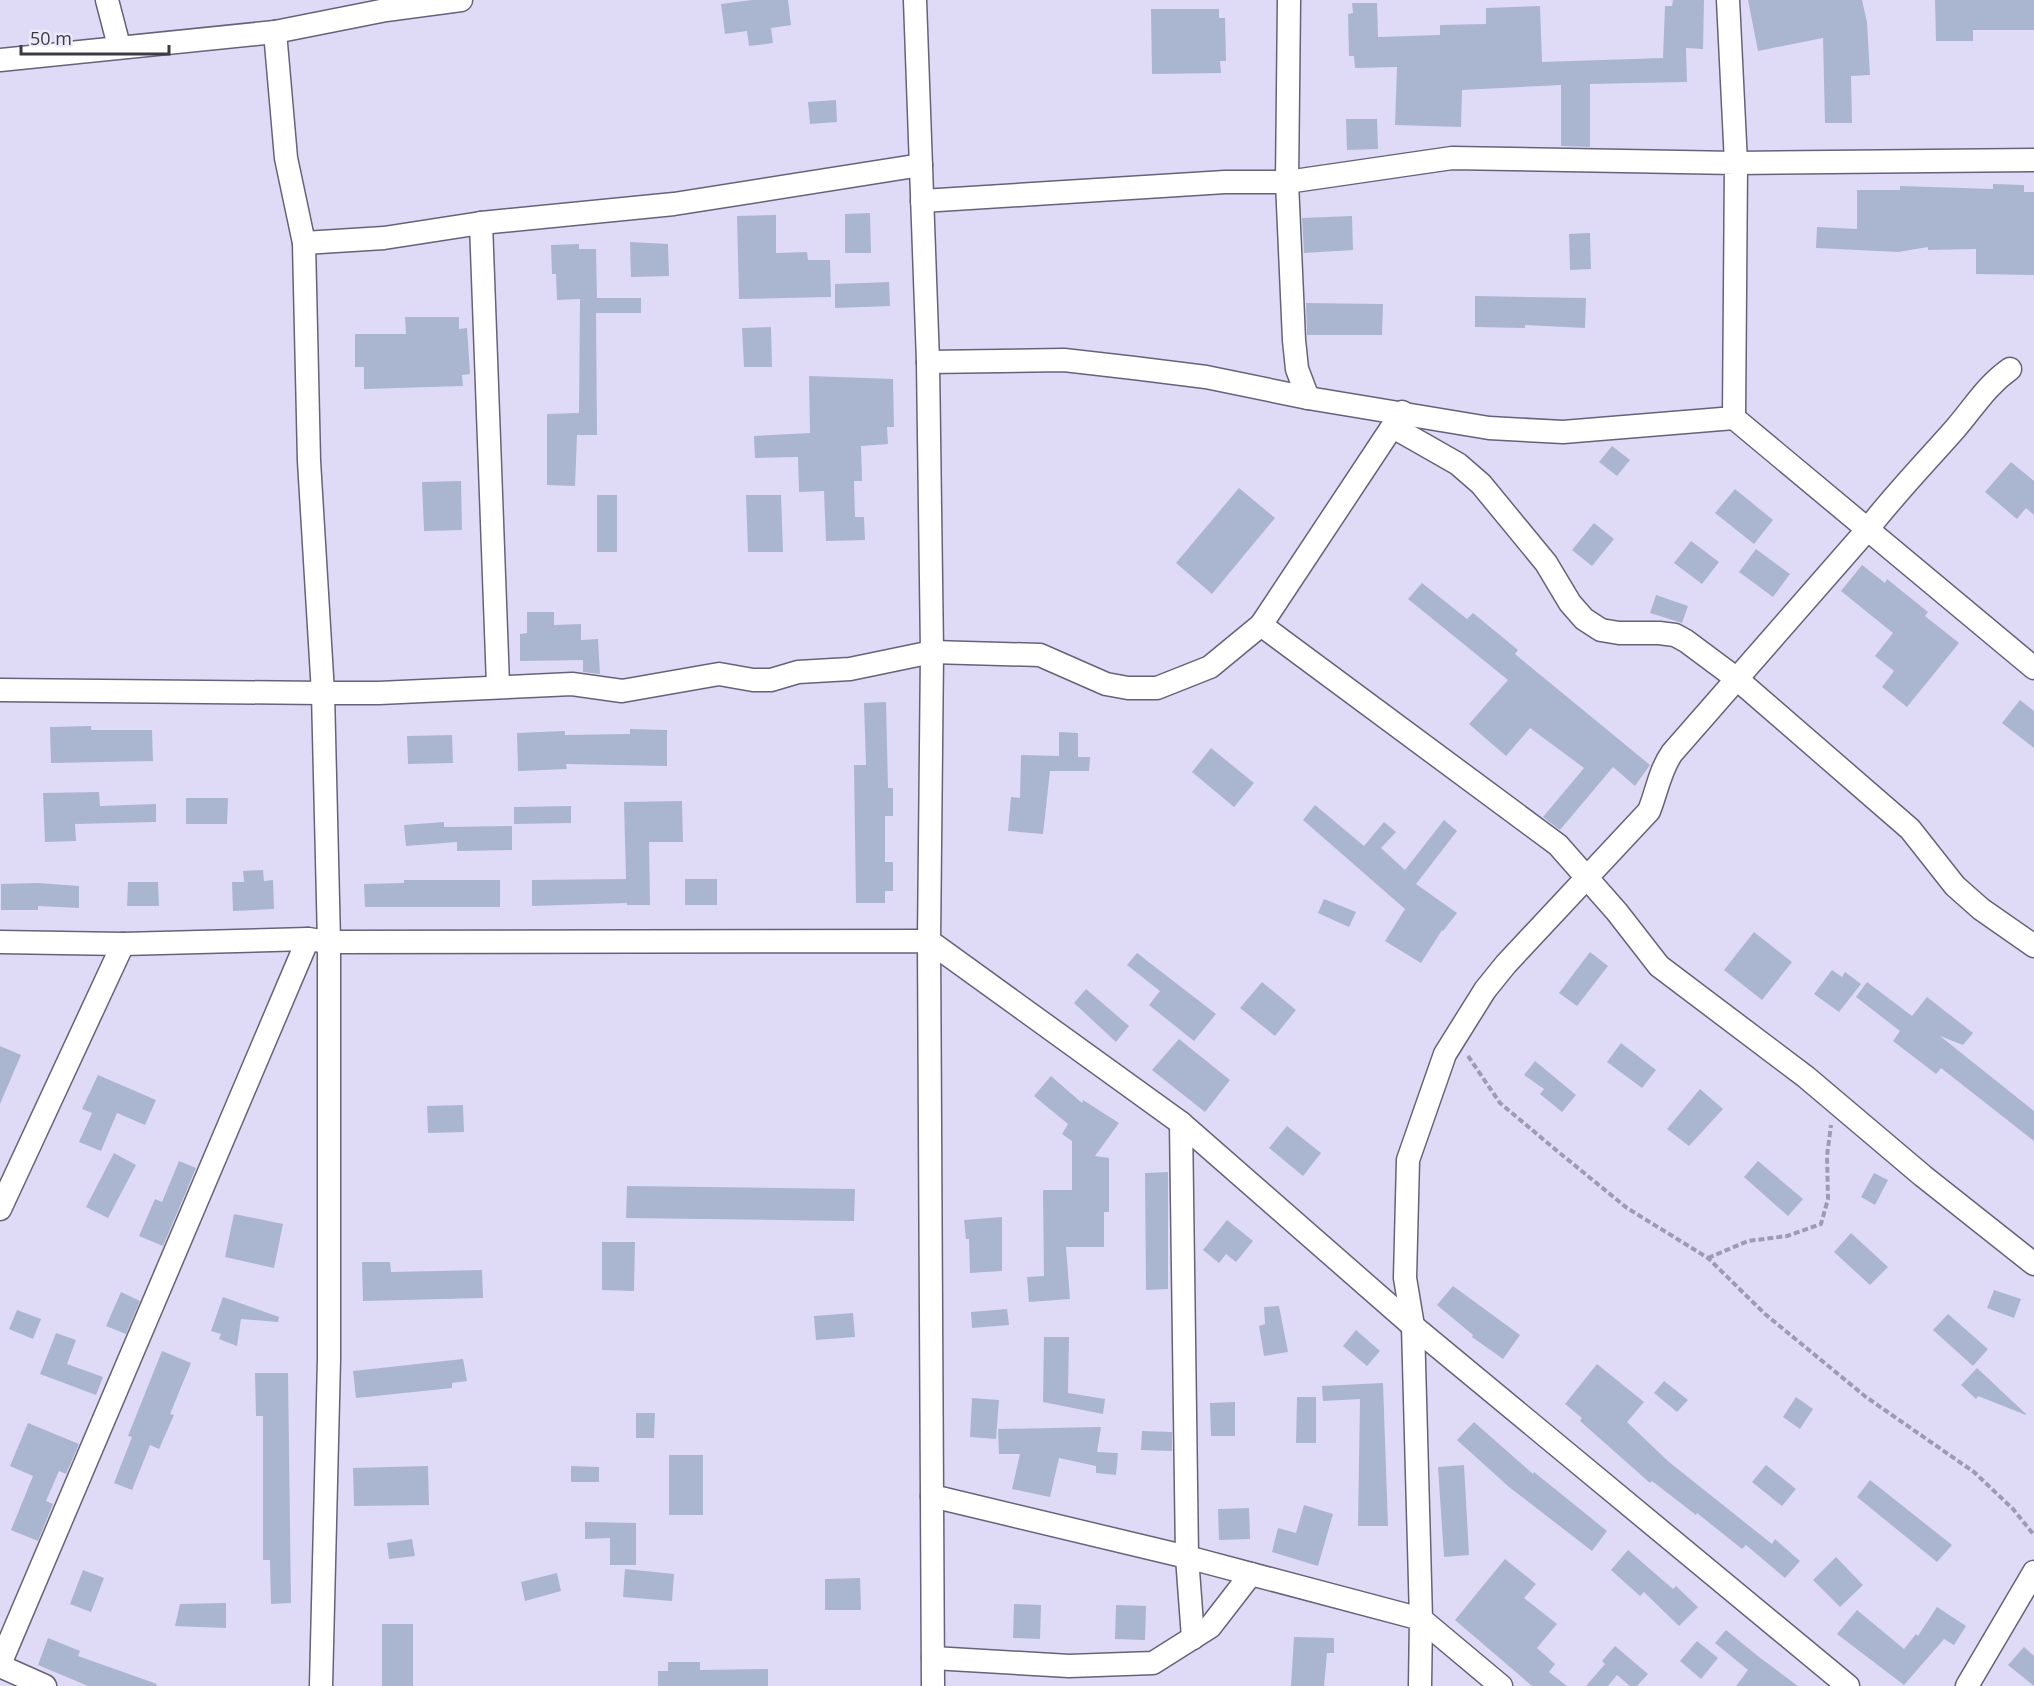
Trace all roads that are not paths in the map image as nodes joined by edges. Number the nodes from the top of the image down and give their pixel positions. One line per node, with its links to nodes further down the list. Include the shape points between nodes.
1 (107, 0): 8 (street)
2 (461, 0): 6 (street)
3 (915, 0): 12 (street)
4 (1289, 0): 13 (street)
5 (1728, 0): 11 (street)
6 (385, 5): 7 (street)
7 (275, 32): 8 (street); 16 (street, via 286,158)
8 (119, 46): 9 (street)
9 (0, 60)
10 (2034, 160): 11 (street)
11 (1736, 163): 13 (street, via 1452,158); 20 (street)
12 (921, 165): 14 (street); 15 (street, via 674,204)
13 (1287, 182): 14 (street, via 1225,182); 19 (street, via 1294,340 1297,369)
14 (922, 201): 17 (street)
15 (481, 223): 16 (street, via 384,238); 27 (street)
16 (304, 243): 29 (street, via 309,473)
17 (928, 362): 19 (street, via 1064,360 1206,377); 24 (street)
18 (2010, 369): 22 (street, via 1991,382)
19 (1308, 398): 21 (street)
20 (1734, 418): 21 (street, via 1563,432); 22 (street)
21 (1397, 420): 23 (street); 26 (street, via 1481,484 1546,563 1584,619 1601,630 1675,635)
22 (1868, 530): 25 (street); 26 (street)
23 (1262, 626): 24 (street, via 1210,667 1157,688 1106,684 1040,655); 30 (street, via 1558,845)
24 (932, 652): 27 (street, via 850,669 798,672 771,680 719,674 622,691 572,684); 32 (street)
25 (2034, 668)
26 (1737, 679): 30 (street, via 1662,767 1649,811); 35 (street, via 1910,829 1955,886)
27 (498, 685): 29 (street)
28 (0, 690): 29 (street)
29 (323, 693): 31 (street)
30 (1587, 877): 38 (street, via 1659,966 1806,1077); 39 (street, via 1485,990 1445,1054 1408,1161 1405,1278)
31 (318, 940): 32 (street); 34 (street); 47 (street); 49 (street, via 329,1359)
32 (929, 941): 36 (street); 40 (street)
33 (0, 942): 34 (street)
34 (123, 944): 37 (street)
35 (2034, 946)
36 (1181, 1123): 39 (street); 41 (street)
37 (0, 1209)
38 (2034, 1264)
39 (1413, 1326): 44 (street); 53 (street)
40 (932, 1496): 41 (street); 46 (street)
41 (1186, 1557): 43 (street); 45 (street)
42 (2034, 1572): 54 (street)
43 (1251, 1574): 44 (street); 45 (street, via 1210,1627)
44 (1421, 1619): 51 (street); 52 (street)
45 (1193, 1638): 46 (street, via 1153,1663 1069,1666)
46 (933, 1658): 50 (street)
47 (0, 1665): 48 (street)
48 (45, 1686)
49 (321, 1686)
50 (933, 1686)
51 (1420, 1686)
52 (1501, 1686)
53 (1848, 1686)
54 (1967, 1686)

